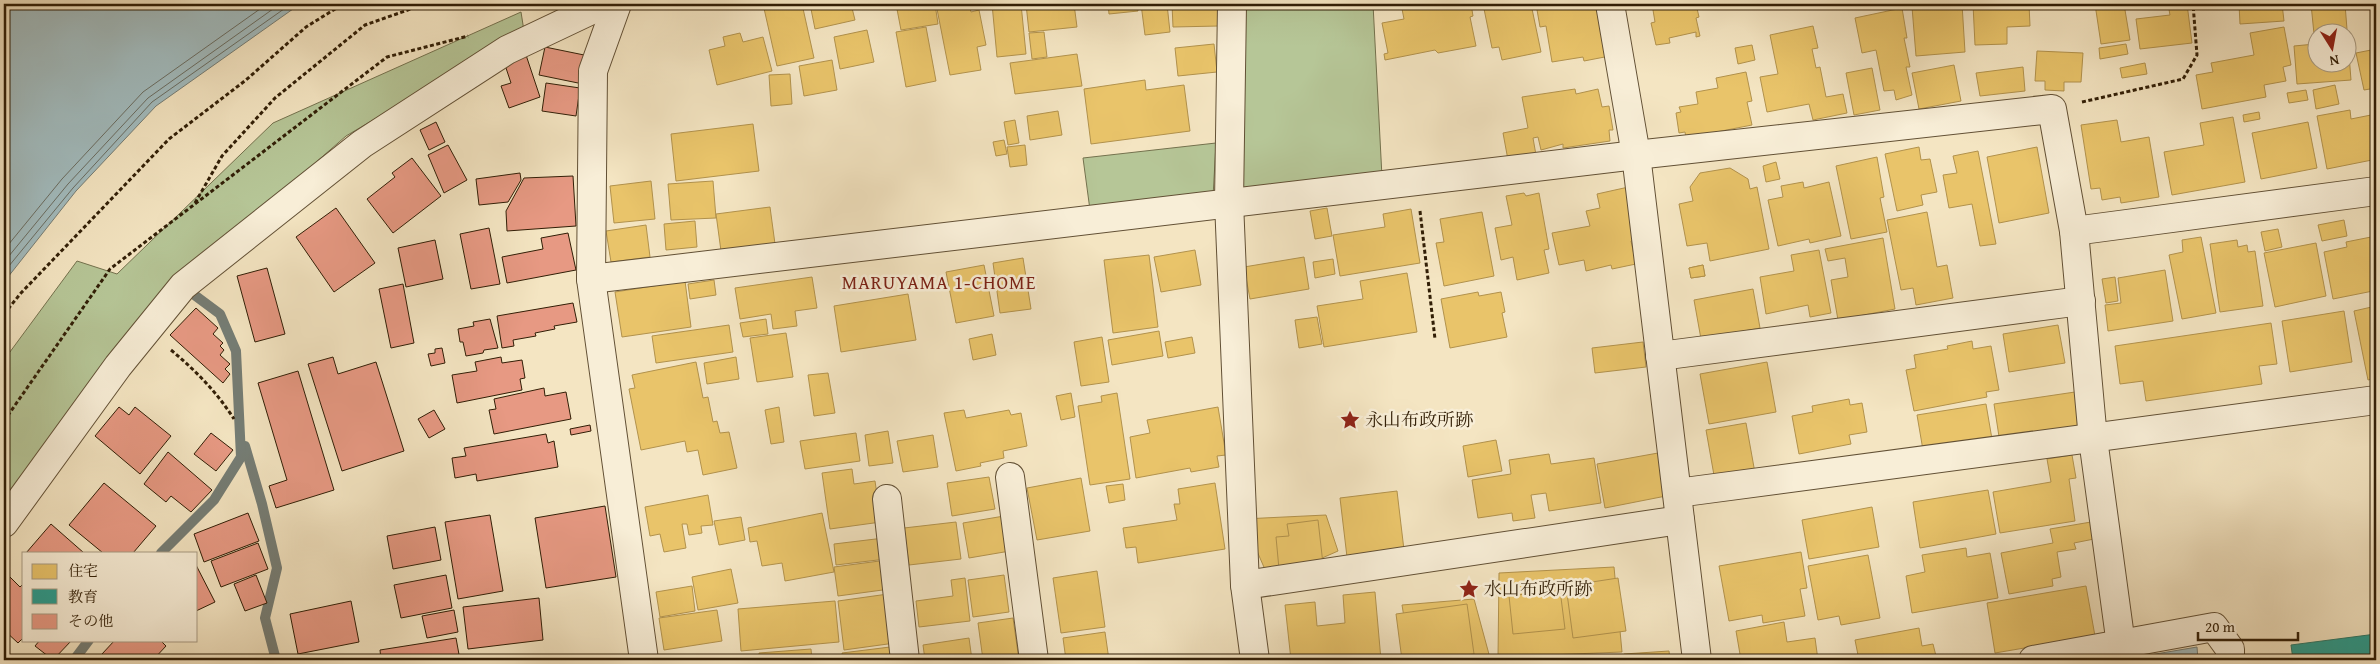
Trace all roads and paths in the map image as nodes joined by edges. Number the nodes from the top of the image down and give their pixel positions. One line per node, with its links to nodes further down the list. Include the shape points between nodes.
1 (343, 4): 20 (path, via 306,27 246,80 168,139)
2 (417, 4): 9 (path)
3 (425, 4): 9 (path)
4 (604, 4): 21 (street, via 507,50 362,144 183,286)
5 (617, 4): 18 (street, via 593,71)
6 (1232, 4): 15 (street)
7 (1610, 4): 12 (street)
8 (2193, 4): 11 (path, via 2197,55 2183,79)
9 (410, 9): 16 (path, via 365,25 275,98 222,156)
10 (471, 35): 16 (path, via 387,57)
11 (2052, 109): 12 (street); 17 (street)
12 (1636, 155): 13 (street); 23 (street)
13 (1417, 180): 15 (street); 22 (path)
14 (2376, 191): 17 (street)
15 (1229, 202): 18 (street); 33 (street)
16 (194, 205): 26 (path, via 110,270)
17 (2074, 231): 19 (street)
18 (591, 279): 35 (street)
19 (2080, 301): 23 (street); 27 (street)
20 (4, 314)
21 (147, 330): 25 (path, via 199,374); 32 (street)
22 (1435, 340)
23 (1660, 356): 29 (street)
24 (2376, 400): 27 (street)
25 (234, 419)
26 (4, 421)
27 (2093, 439): 29 (street); 34 (street)
28 (1010, 477): 37 (street)
29 (1677, 493): 31 (street)
30 (887, 499): 36 (street)
31 (1680, 520): 33 (street); 39 (street)
32 (4, 523)
33 (1245, 585): 38 (street)
34 (2121, 645): 40 (street); 41 (street, via 2214,627 2230,649)
35 (644, 660)
36 (905, 660)
37 (1034, 660)
38 (1255, 660)
39 (1697, 660)
40 (2033, 660)
41 (2230, 660)

